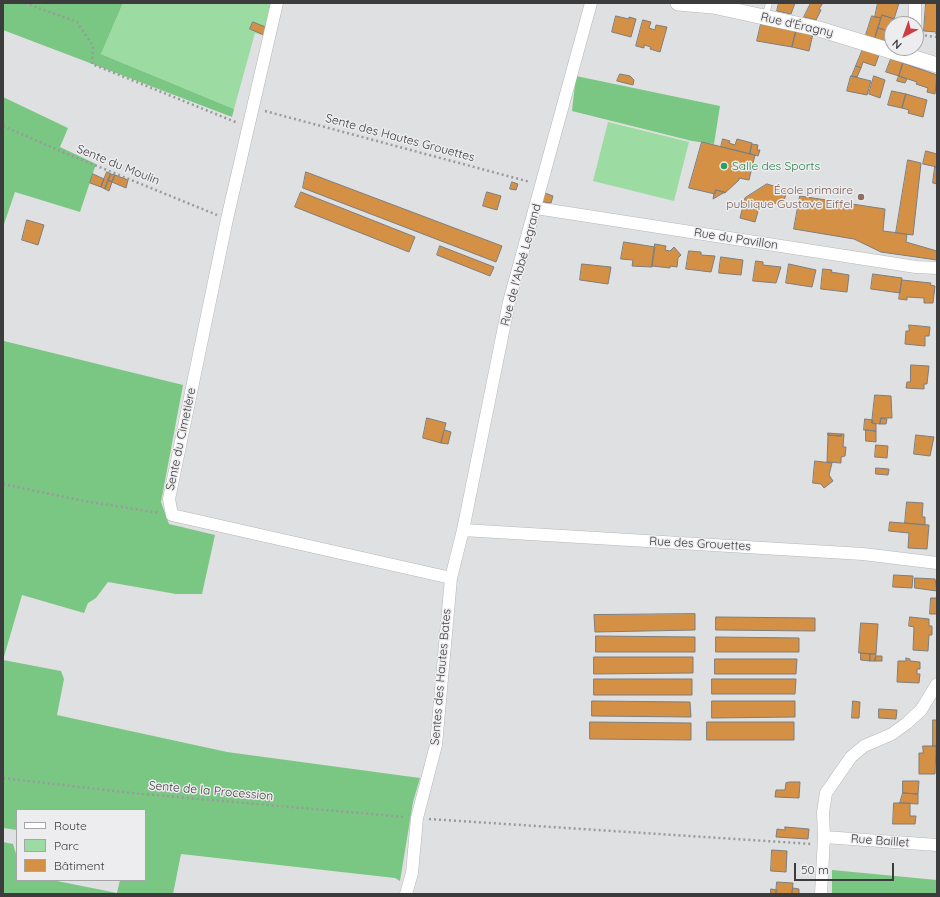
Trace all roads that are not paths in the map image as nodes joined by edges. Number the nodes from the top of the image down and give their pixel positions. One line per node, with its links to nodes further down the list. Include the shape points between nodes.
1 (277, 3): 14 (street, Sente du Cimetière, via 227,219 169,499 172,515)
2 (591, 3): 10 (street, Rue de l'Abbé Legrand)
3 (678, 3): 5 (street, Rue d'Éragny)
4 (915, 3): 6 (street)
5 (767, 10): 7 (street, Rue d'Éragny, via 819,29)
6 (915, 16)
7 (884, 45)
8 (922, 56): 9 (street, Rue d'Éragny)
9 (937, 64)
10 (536, 208): 11 (street, Rue du Pavillon, via 908,266); 12 (street, Rue de l'Abbé Legrand, via 509,302)
11 (937, 268)
12 (463, 530): 13 (street, Rue des Grouettes, via 863,554); 14 (street, Sentes des Hautes Bates)
13 (937, 563)
14 (451, 578): 18 (street, Sentes des Hautes Bates, via 436,745 417,818 412,873)
15 (937, 684): 16 (street, via 921,710 907,723 892,734 864,746 844,766 826,793 823,812)
16 (824, 841): 17 (street, Rue Baillet); 19 (street)
17 (937, 845)
18 (406, 894)
19 (821, 894)

